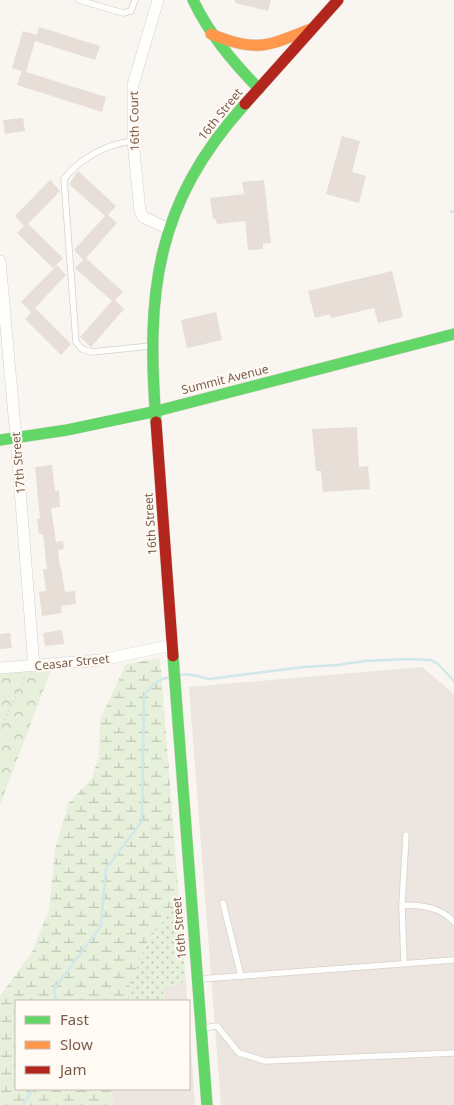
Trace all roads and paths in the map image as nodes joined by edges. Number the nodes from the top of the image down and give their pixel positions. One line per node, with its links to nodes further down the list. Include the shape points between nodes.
1 (79, 0): 2 (lane, via 123,13 131,11)
2 (135, 0)
3 (158, 0): 9 (street, 16th Court, via 133,85)
4 (193, 0): 7 (main road)
5 (338, 0): 6 (main road, 16th Street)
6 (315, 27): 7 (main road, via 280,41 250,47); 8 (main road, 16th Street)
7 (211, 34): 8 (main road)
8 (258, 89): 10 (main road, 16th Street, via 210,147 189,182)
9 (133, 141): 10 (street, 16th Court, via 140,211); 14 (lane, via 106,148 82,161 64,179 76,342 82,349 92,352)
10 (168, 229): 14 (main road, 16th Street, via 154,300)
11 (0, 261): 12 (street, 17th Street)
12 (2, 312): 16 (street, 17th Street)
13 (454, 334): 15 (main road, Summit Avenue)
14 (151, 346): 15 (main road, 16th Street)
15 (156, 411): 16 (main road, Summit Avenue); 18 (main road, 16th Street)
16 (16, 438): 17 (main road, Summit Avenue); 19 (street, 17th Street)
17 (0, 440)
18 (172, 645): 19 (street, Ceasar Street, via 101,660); 30 (main road, 16th Street)
19 (34, 666): 20 (street, Ceasar Street)
20 (0, 668)
21 (24, 674): 22 (path)
22 (0, 729)
23 (406, 835): 25 (lane)
24 (223, 903): 29 (lane)
25 (402, 904): 26 (lane, via 439,910); 28 (lane)
26 (454, 922)
27 (454, 960): 28 (lane)
28 (404, 963): 29 (lane)
29 (241, 976): 30 (lane)
30 (197, 979): 31 (main road, 16th Street)
31 (201, 1028): 32 (lane, via 217,1026 239,1053 265,1062); 33 (main road, 16th Street)
32 (454, 1052)
33 (207, 1105)

